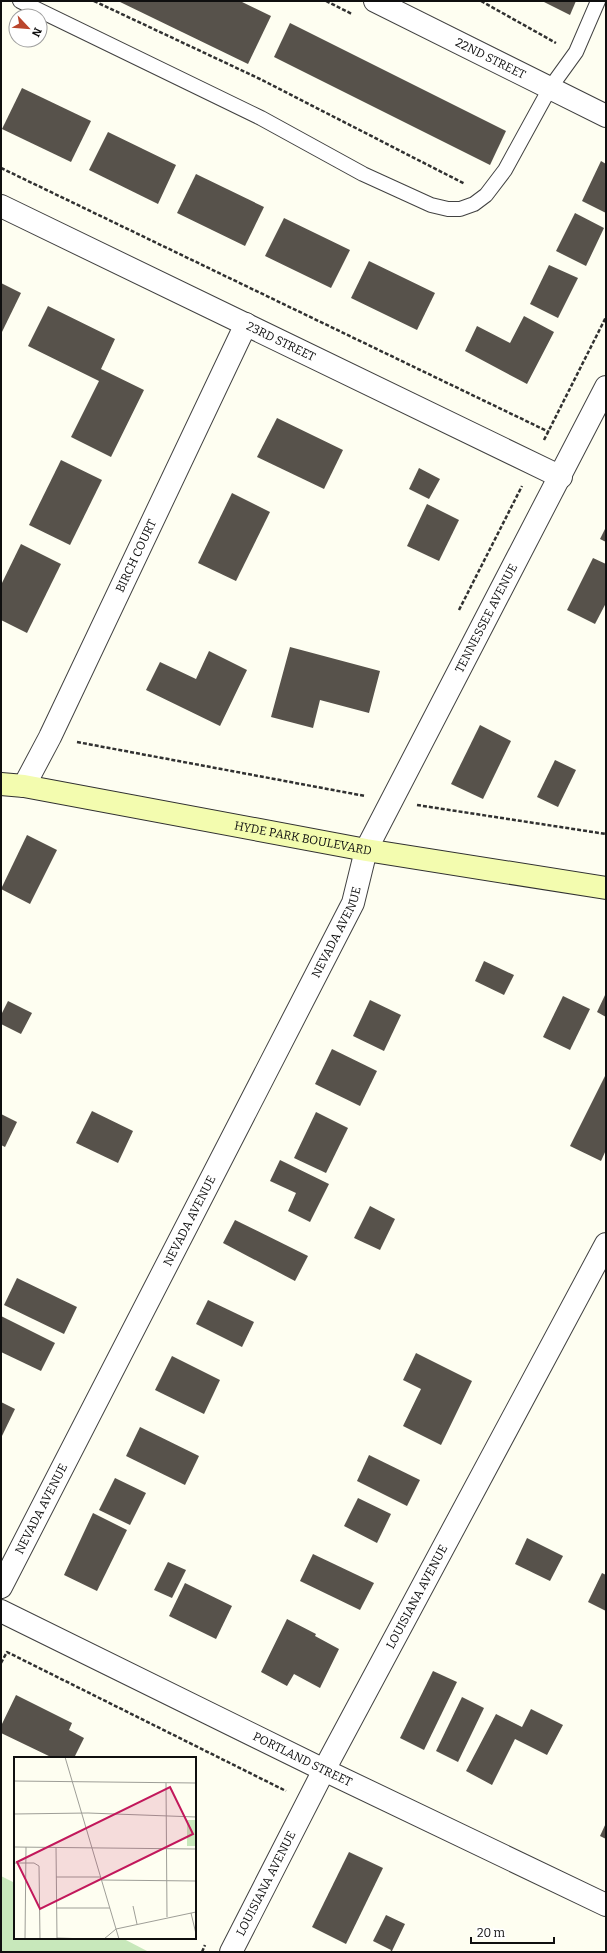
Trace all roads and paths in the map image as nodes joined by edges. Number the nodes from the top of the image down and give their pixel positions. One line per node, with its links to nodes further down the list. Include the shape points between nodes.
1 (20, 1): 9 (lane, via 261,118 363,174 431,205 448,209 460,209 474,204 486,195 505,170)
2 (94, 1): 12 (path, via 260,79)
3 (326, 1): 7 (path)
4 (375, 1): 9 (street, 22ND STREET)
5 (481, 1): 8 (path)
6 (598, 1): 9 (lane, via 576,52)
7 (354, 15)
8 (561, 46)
9 (550, 88): 10 (street, 22ND STREET)
10 (606, 116)
11 (1, 168): 17 (path)
12 (468, 185)
13 (1, 206): 15 (street, 23RD STREET)
14 (606, 318): 17 (path)
15 (246, 324): 18 (street, 23RD STREET); 21 (street, BIRCH COURT)
16 (606, 387): 19 (street, TENNESSEE AVENUE)
17 (549, 432): 18 (path)
18 (533, 464): 19 (street, 23RD STREET); 20 (path)
19 (561, 477): 26 (street, TENNESSEE AVENUE)
20 (458, 612)
21 (50, 737): 23 (street, BIRCH COURT); 25 (path)
22 (1, 784): 23 (main road, HYDE PARK BOULEVARD)
23 (24, 786): 28 (main road, HYDE PARK BOULEVARD)
24 (369, 789): 25 (path)
25 (366, 796): 26 (path)
26 (391, 801): 27 (path); 28 (street, TENNESSEE AVENUE)
27 (606, 834)
28 (366, 850): 29 (main road, HYDE PARK BOULEVARD); 31 (street, NEVADA AVENUE, via 353,903)
29 (606, 888)
30 (606, 1244): 34 (street, LOUISIANA AVENUE)
31 (1, 1587)
32 (1, 1611): 34 (street, PORTLAND STREET)
33 (1, 1663): 35 (path, via 7,1652)
34 (324, 1770): 36 (street, PORTLAND STREET); 37 (street, LOUISIANA AVENUE)
35 (286, 1791)
36 (606, 1905)
37 (231, 1952)

